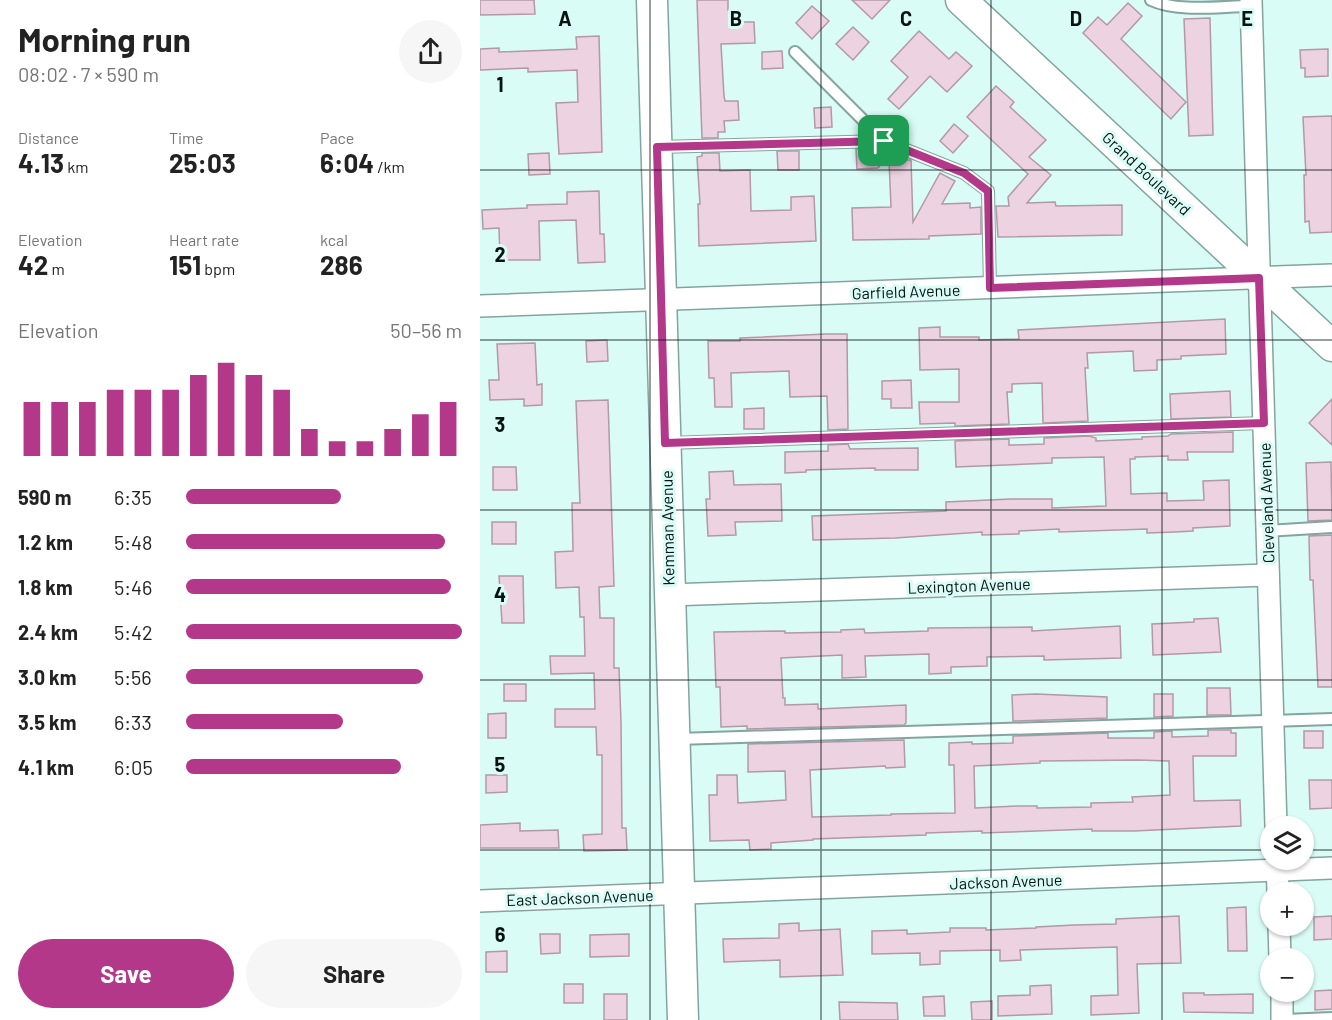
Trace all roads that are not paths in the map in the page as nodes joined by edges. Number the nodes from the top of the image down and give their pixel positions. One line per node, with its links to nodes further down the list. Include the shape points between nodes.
1 (652, 0): 7 (street, Kemman Avenue)
2 (962, 0): 9 (street, Grand Boulevard)
3 (1151, 0): 4 (lane, via 1164,6)
4 (1251, 3): 9 (street, Cleveland Avenue)
5 (795, 52): 6 (lane)
6 (884, 141): 7 (lane); 10 (lane, via 964,173 988,191)
7 (657, 147): 11 (street, Kemman Avenue)
8 (1332, 275): 9 (street, Garfield Avenue)
9 (1259, 278): 10 (street, Garfield Avenue); 13 (street, Grand Boulevard); 14 (street, Cleveland Avenue)
10 (990, 288): 11 (street, Garfield Avenue)
11 (661, 299): 12 (street, Garfield Avenue); 15 (street, Kemman Avenue)
12 (480, 306)
13 (1332, 346)
14 (1264, 423): 15 (lane); 17 (street, Cleveland Avenue)
15 (665, 443): 19 (street, Kemman Avenue)
16 (1332, 527): 17 (lane)
17 (1267, 531): 18 (street, Cleveland Avenue)
18 (1268, 574): 19 (street, Lexington Avenue); 21 (street, Cleveland Avenue)
19 (669, 595): 22 (street, Kemman Avenue)
20 (1332, 719): 21 (lane)
21 (1273, 721): 22 (lane); 23 (street, Cleveland Avenue)
22 (674, 740): 27 (street, Kemman Avenue)
23 (1276, 816)
24 (1260, 866): 27 (street, Jackson Avenue)
25 (1314, 867): 26 (street, Jackson Avenue)
26 (1332, 868)
27 (679, 894): 28 (street, East Jackson Avenue); 31 (street, Kemman Avenue)
28 (480, 901)
29 (1283, 1002): 32 (street)
30 (1332, 1018): 32 (lane)
31 (683, 1020)
32 (1284, 1020)

